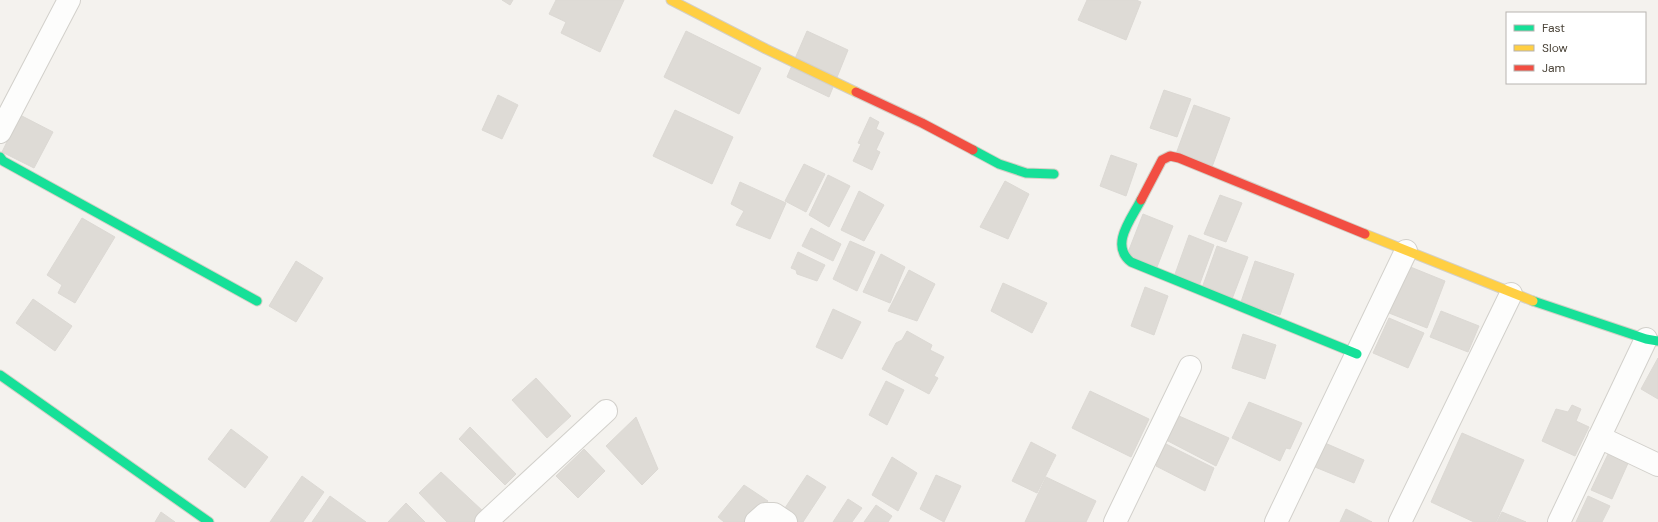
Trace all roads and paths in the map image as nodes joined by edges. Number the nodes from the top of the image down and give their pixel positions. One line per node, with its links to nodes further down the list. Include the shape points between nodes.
1 (69, 0): 3 (street)
2 (671, 0): 5 (street, via 766,49 922,122 999,164 1026,173)
3 (0, 132)
4 (0, 157): 8 (street, via 10,165)
5 (1054, 174)
6 (1406, 251): 7 (street); 10 (street); 10 (street, via 1170,156 1162,160 1121,239 1123,256 1135,264)
7 (1511, 294): 9 (street); 22 (street)
8 (257, 301)
9 (1652, 340): 14 (street)
10 (1356, 354): 21 (street)
11 (1190, 367): 20 (street)
12 (0, 376): 16 (street)
13 (606, 412): 17 (street)
14 (1599, 436): 15 (street); 23 (street)
15 (1658, 465)
16 (209, 522)
17 (486, 522)
18 (756, 522): 19 (street, via 765,514 774,514)
19 (786, 522)
20 (1115, 522)
21 (1276, 522)
22 (1400, 522)
23 (1559, 522)

